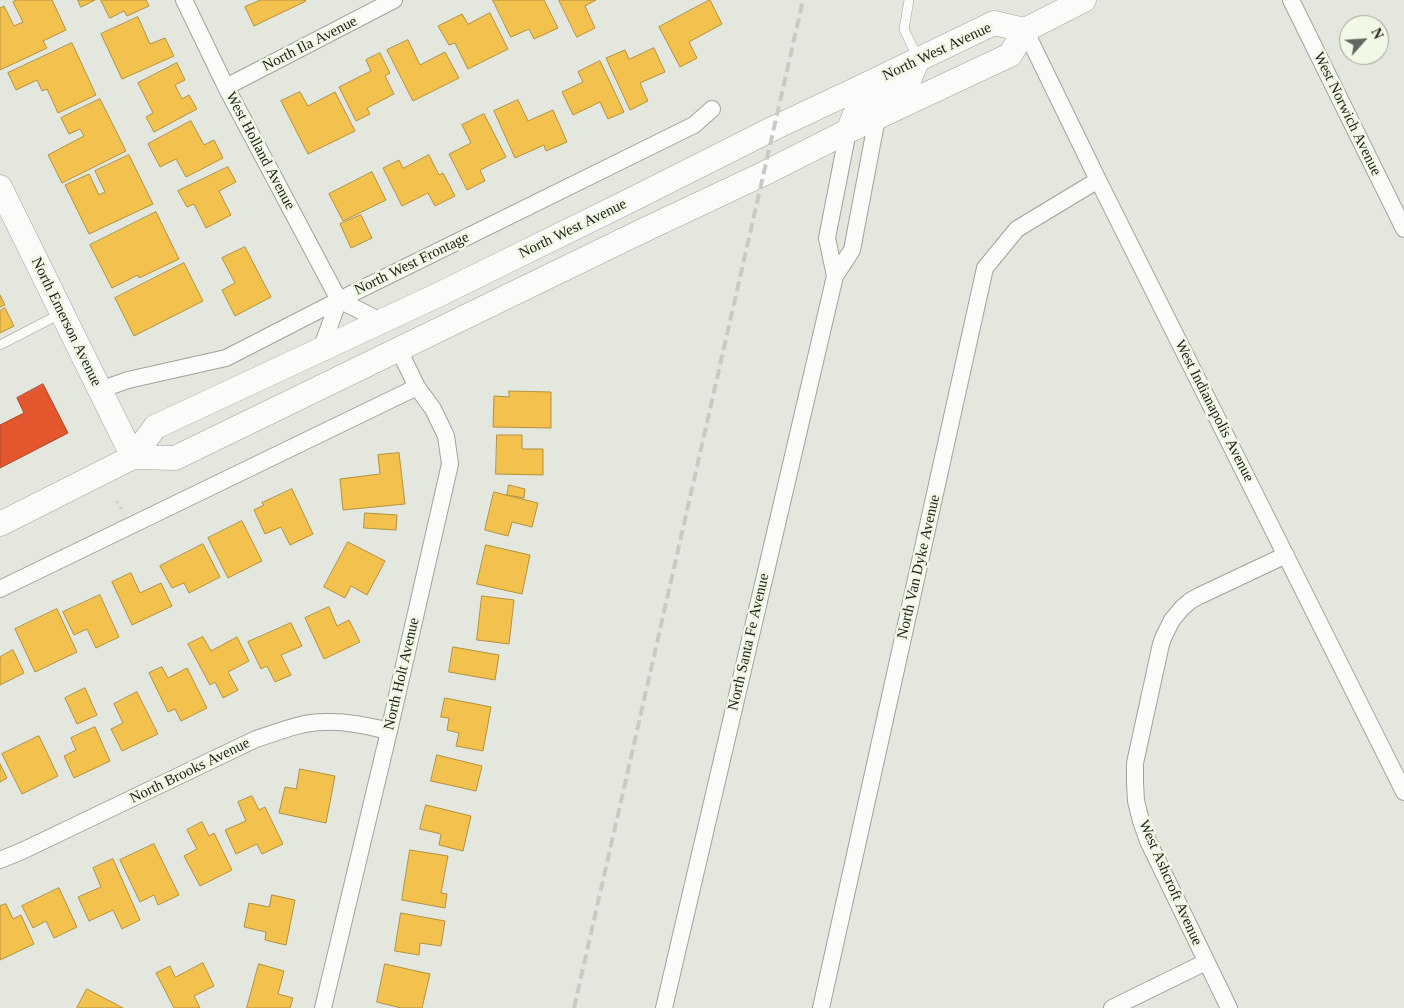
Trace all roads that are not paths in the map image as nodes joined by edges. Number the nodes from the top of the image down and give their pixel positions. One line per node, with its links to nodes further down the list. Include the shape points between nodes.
1 (184, 0): 8 (street, West Holland Avenue)
2 (394, 0): 8 (street, North Ila Avenue)
3 (909, 0): 7 (lane, via 904,29)
4 (1084, 0): 6 (main road)
5 (1291, 0): 14 (street, West Norwich Avenue)
6 (1025, 30): 7 (main road, North West Avenue, via 994,23); 10 (main road, North West Avenue, via 1010,55); 12 (street, West Indianapolis Avenue)
7 (918, 60): 11 (main road, via 908,83 855,114); 18 (main road, North West Avenue)
8 (226, 87): 16 (street, West Holland Avenue)
9 (712, 109): 16 (street, North West Frontage, via 694,124)
10 (877, 118): 11 (main road, North West Avenue); 15 (street, North Santa Fe Avenue, via 852,250)
11 (848, 131): 15 (street, North Santa Fe Avenue, via 827,238); 21 (main road, North West Avenue)
12 (1098, 180): 26 (street, West Indianapolis Avenue); 34 (street, North Van Dyke Avenue, via 1017,229 985,268)
13 (0, 187): 17 (main road, North Emerson Avenue)
14 (1404, 229)
15 (835, 276): 33 (street, North Santa Fe Avenue)
16 (339, 300): 18 (street); 20 (street); 23 (street, North West Frontage, via 226,358 128,380)
17 (62, 313): 19 (lane); 23 (main road, North Emerson Avenue)
18 (382, 321): 20 (main road, North West Avenue); 21 (main road)
19 (0, 344)
20 (321, 349): 24 (main road, North West Avenue, via 154,428)
21 (399, 350): 22 (street, North Holt Avenue); 24 (main road, North West Avenue, via 175,458)
22 (417, 387): 27 (street); 28 (street, North Holt Avenue, via 446,436 450,464)
23 (100, 390): 24 (main road, North Emerson Avenue)
24 (133, 457): 25 (main road, North West Avenue)
25 (0, 524)
26 (1286, 555): 29 (street, West Indianapolis Avenue); 31 (street, West Ashcroft Avenue, via 1199,596 1177,614 1161,644 1137,754 1135,793 1140,821)
27 (0, 589)
28 (390, 730): 30 (street, North Brooks Avenue, via 354,723 322,722 256,739); 32 (street, North Holt Avenue)
29 (1404, 792)
30 (0, 860)
31 (1206, 962): 35 (street); 36 (street, West Ashcroft Avenue)
32 (323, 1008)
33 (664, 1008)
34 (821, 1008)
35 (1112, 1008)
36 (1229, 1008)

